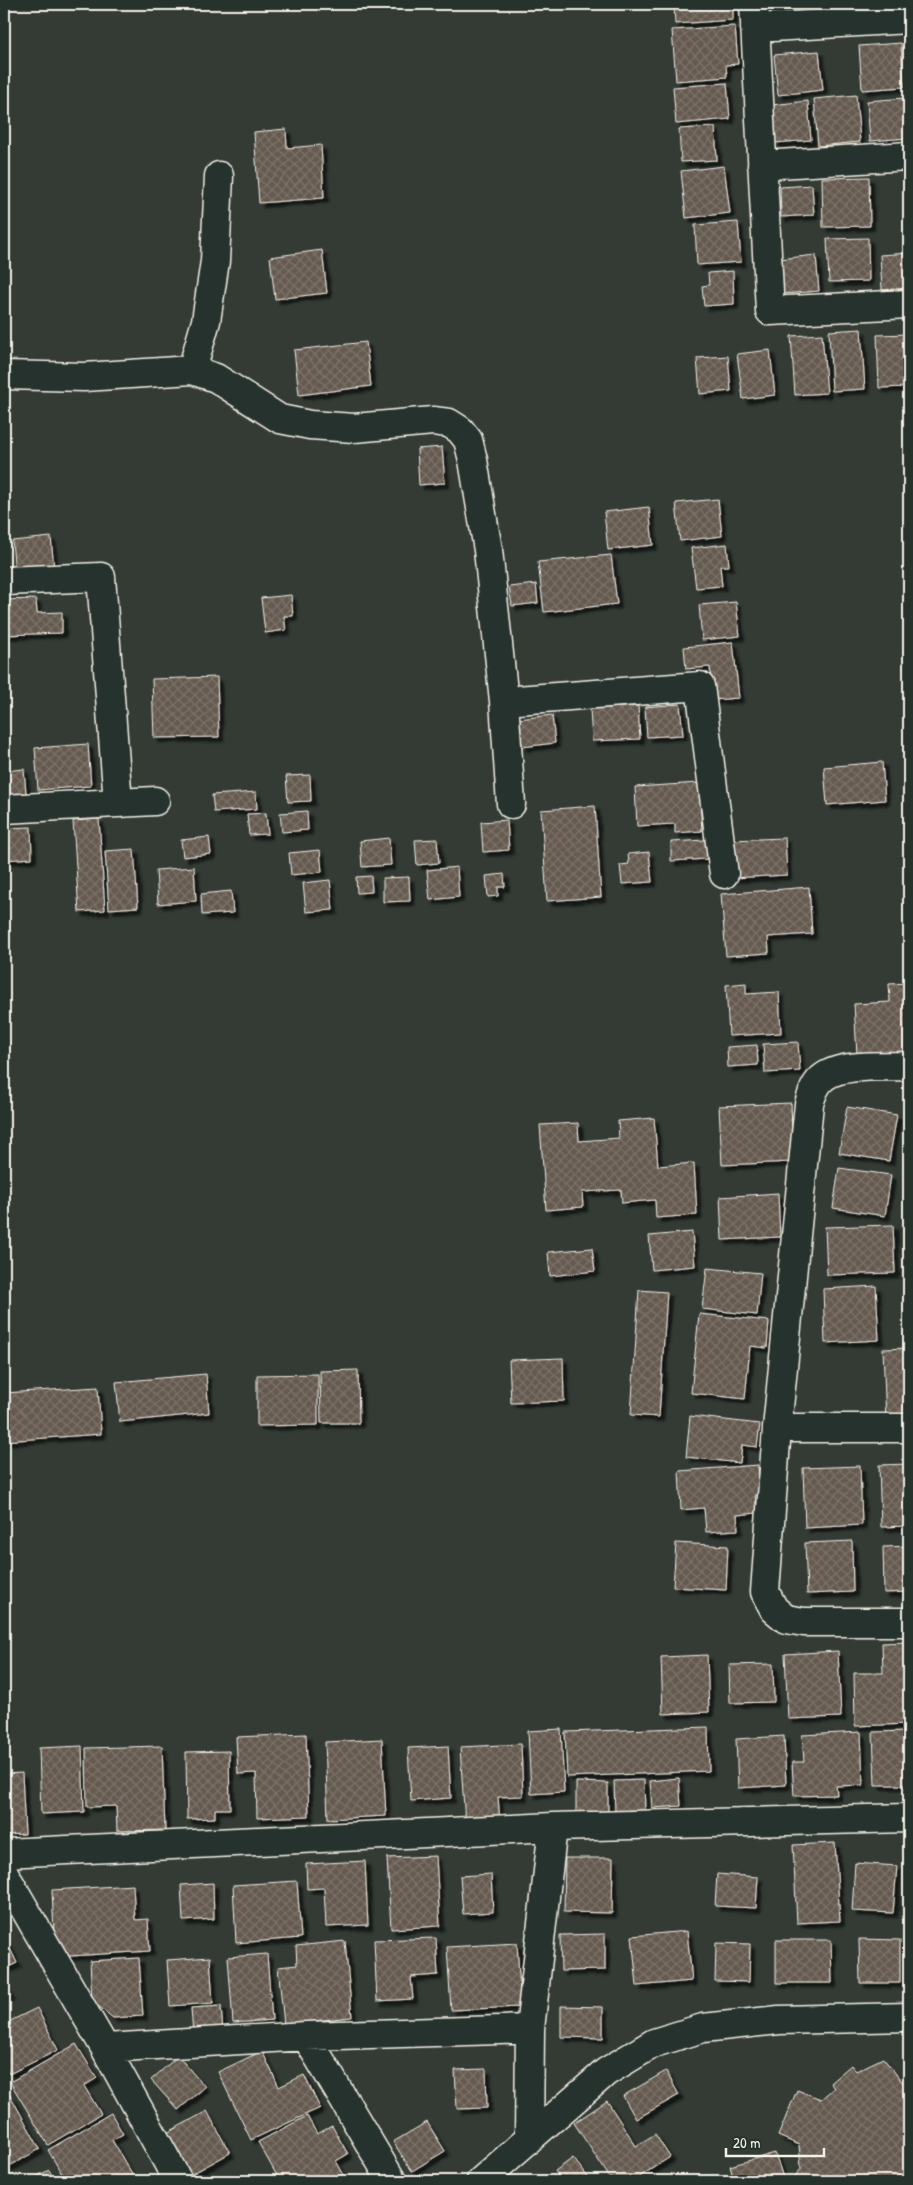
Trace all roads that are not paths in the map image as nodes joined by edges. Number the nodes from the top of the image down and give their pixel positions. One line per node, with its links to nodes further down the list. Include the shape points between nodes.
1 (754, 16): 2 (street); 4 (street)
2 (909, 19)
3 (909, 156): 4 (street)
4 (762, 165): 6 (street, via 770,311)
5 (219, 176): 7 (street, via 215,261 206,321)
6 (909, 304)
7 (192, 370): 8 (street, via 84,377); 10 (street, via 216,378 280,419 354,428 433,421 449,423 460,430 468,440 475,468 488,550)
8 (4, 375)
9 (4, 582): 12 (street, via 101,577)
10 (504, 701): 13 (street); 15 (street, via 700,686)
11 (156, 801): 12 (street)
12 (118, 803): 14 (street)
13 (512, 804)
14 (4, 809)
15 (724, 874)
16 (909, 1066): 17 (street, via 845,1069 825,1076 814,1088 809,1104)
17 (777, 1428): 18 (street); 19 (street, via 765,1592 774,1609 786,1619 804,1622)
18 (909, 1428)
19 (909, 1622)
20 (909, 1818): 21 (street)
21 (553, 1827): 22 (street); 25 (street)
22 (4, 1852)
23 (4, 1873): 27 (street)
24 (909, 2017): 28 (street, via 779,2020 703,2028 654,2043 606,2072)
25 (530, 2029): 26 (street); 28 (street)
26 (306, 2036): 27 (street); 30 (street)
27 (105, 2048): 29 (street)
28 (529, 2140): 31 (street)
29 (178, 2181)
30 (392, 2181)
31 (481, 2181)

